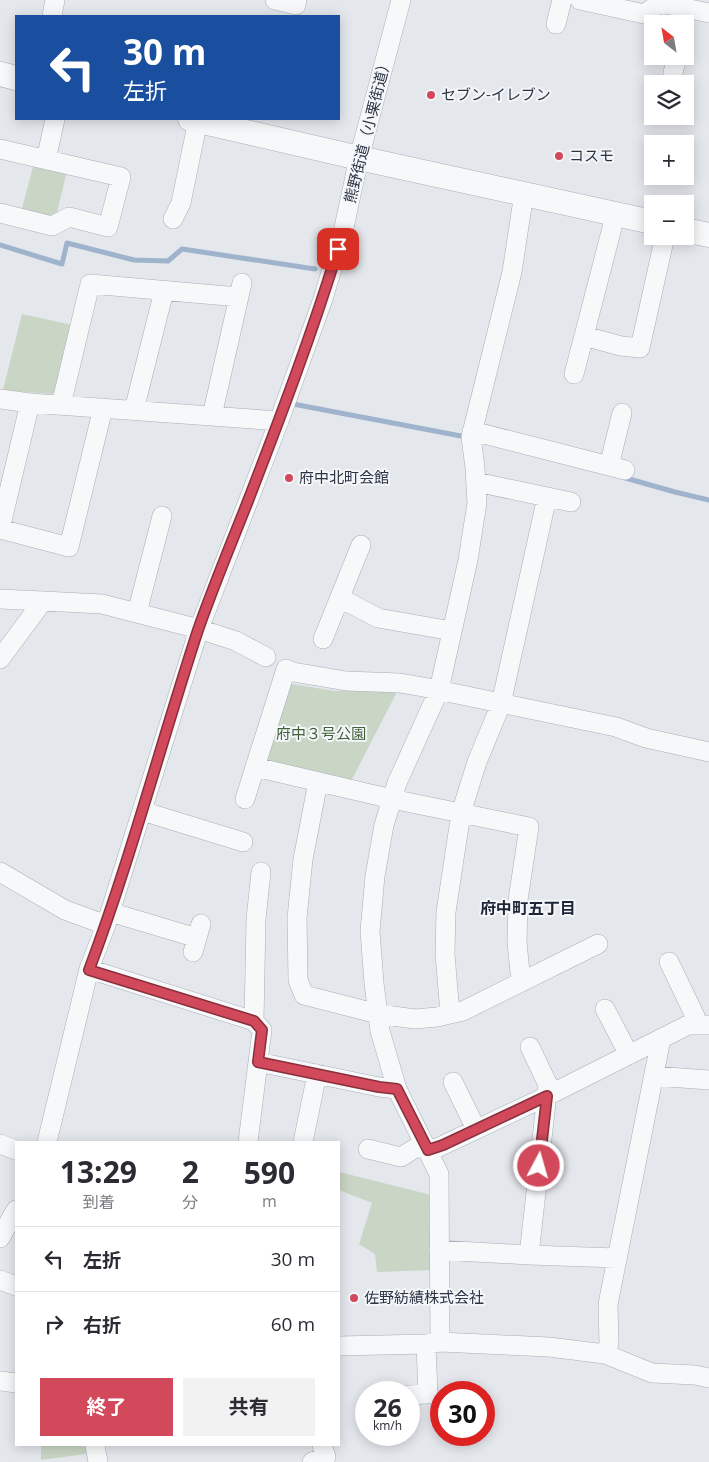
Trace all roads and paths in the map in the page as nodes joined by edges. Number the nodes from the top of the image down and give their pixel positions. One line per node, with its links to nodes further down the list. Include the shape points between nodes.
1 (55, 0): 8 (street)
2 (275, 0): 3 (street, via 296,5)
3 (297, 0)
4 (401, 0): 17 (street, 熊野街道（小栗街道）)
5 (562, 0): 11 (street)
6 (580, 0): 9 (street, via 644,14 660,3)
7 (709, 13): 10 (street)
8 (52, 15)
9 (683, 15)
10 (693, 15)
11 (556, 24)
12 (0, 74): 13 (street)
13 (15, 78)
14 (55, 120): 18 (street)
15 (194, 120): 17 (street); 22 (street, via 181,203)
16 (0, 149): 18 (street)
17 (359, 158): 19 (street); 36 (street, 熊野街道（小栗街道）, via 343,232 323,300)
18 (46, 160): 20 (street, via 121,177 108,227 69,217 52,226)
19 (524, 193): 21 (street); 38 (street, via 512,272)
20 (0, 213)
21 (614, 213): 23 (street); 28 (street)
22 (172, 219)
23 (644, 220)
24 (694, 232): 25 (street)
25 (709, 235)
26 (663, 245): 28 (street, via 640,348)
27 (164, 290): 32 (street, via 90,284); 34 (street); 35 (street, via 240,290)
28 (584, 336): 29 (street)
29 (574, 374)
30 (0, 399): 31 (street)
31 (30, 403): 32 (street); 43 (street)
32 (61, 405): 33 (street)
33 (103, 408): 34 (street); 43 (street, via 69,547)
34 (134, 410): 35 (street)
35 (212, 416): 36 (street)
36 (279, 420): 49 (street, 熊野街道（小栗街道）)
37 (625, 424): 38 (street, via 617,468 533,438)
38 (472, 431): 39 (street)
39 (476, 482): 40 (street); 50 (street, via 477,503 468,560)
40 (547, 498): 41 (street); 55 (street)
41 (571, 502)
42 (162, 516): 48 (street, via 163,545)
43 (0, 529)
44 (362, 556): 45 (street)
45 (340, 598): 50 (street, via 362,619 378,618); 51 (street)
46 (0, 599): 47 (street)
47 (43, 601): 48 (street, via 102,604); 53 (street)
48 (137, 613): 49 (street)
49 (199, 629): 52 (street, via 236,641); 61 (street, 熊野街道（小栗街道）)
50 (452, 631): 54 (street)
51 (323, 639)
52 (266, 657)
53 (0, 659)
54 (439, 690): 55 (street); 57 (street, via 400,683 346,681 286,669); 60 (street)
55 (501, 704): 56 (street); 62 (street, via 477,762)
56 (709, 752)
57 (255, 767): 58 (street); 59 (street)
58 (318, 782): 60 (street); 73 (street, via 303,858 297,918 298,980 304,994)
59 (245, 799)
60 (392, 799): 62 (street); 73 (street, via 375,876 370,931)
61 (142, 811): 63 (street, via 224,828); 66 (street, 熊野街道（小栗街道）)
62 (461, 813): 71 (street, via 529,827 518,900 517,942); 74 (street, via 446,912 445,954)
63 (243, 842)
64 (0, 872): 66 (street, via 65,910)
65 (261, 872): 75 (street, via 256,919)
66 (108, 919): 67 (street); 70 (street, 熊野街道（小栗街道）)
67 (197, 938)
68 (598, 944): 71 (street)
69 (669, 962): 76 (street)
70 (89, 970): 75 (street); 88 (street, 熊野街道（小栗街道）)
71 (521, 982): 74 (street, via 463,1011)
72 (605, 1009): 79 (street)
73 (378, 1014): 74 (street, via 415,1018); 85 (street)
74 (450, 1014)
75 (254, 1021): 80 (street, via 262,1030)
76 (702, 1025): 77 (street, via 688,1025)
77 (661, 1039): 79 (street); 82 (street)
78 (530, 1047): 86 (street, via 548,1085)
79 (629, 1055): 86 (street)
80 (258, 1062): 81 (street); 89 (street)
81 (317, 1074): 85 (street); 90 (street)
82 (654, 1076): 83 (street); 99 (street)
83 (709, 1080)
84 (453, 1082): 87 (street)
85 (397, 1089): 94 (street)
86 (547, 1096): 87 (street); 98 (street)
87 (476, 1129): 94 (street)
88 (47, 1141)
89 (248, 1141)
90 (303, 1141)
91 (0, 1144): 93 (street)
92 (368, 1149): 94 (street, via 401,1157 417,1147)
93 (15, 1150)
94 (428, 1150): 97 (street, via 440,1174)
95 (15, 1214): 96 (street)
96 (0, 1238)
97 (439, 1250): 98 (street); 102 (street)
98 (529, 1255): 99 (street)
99 (618, 1258): 104 (street, via 608,1304 609,1344)
100 (0, 1280): 101 (street)
101 (15, 1286)
102 (433, 1343): 103 (street); 104 (street, via 549,1347); 108 (street, via 428,1394)
103 (340, 1346)
104 (605, 1354): 106 (street, via 652,1373 695,1375)
105 (0, 1381): 107 (street)
106 (708, 1381)
107 (15, 1383)
108 (420, 1395)
109 (95, 1446): 111 (street)
110 (322, 1446): 112 (street, via 326,1457)
111 (98, 1462)
112 (312, 1462)

